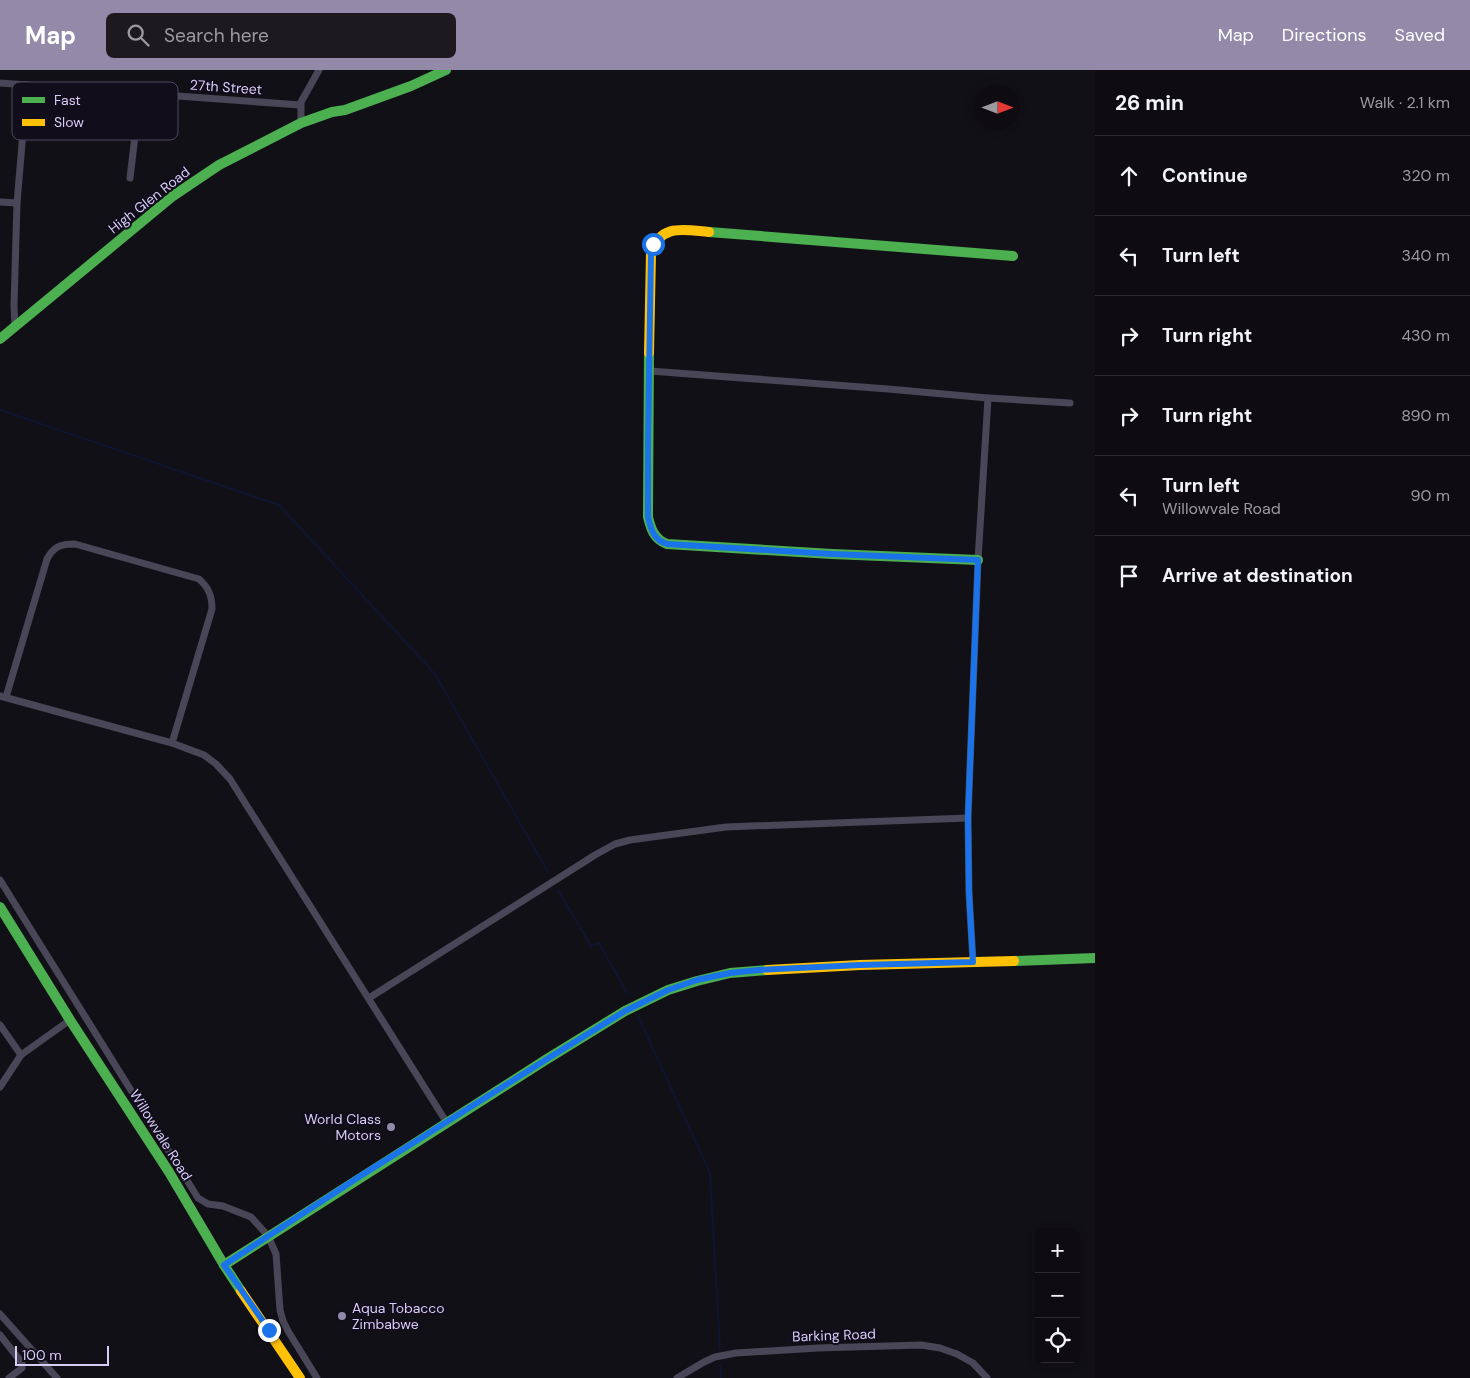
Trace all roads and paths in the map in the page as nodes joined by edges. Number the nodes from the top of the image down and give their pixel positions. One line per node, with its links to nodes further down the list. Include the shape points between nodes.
1 (318, 70): 4 (street)
2 (441, 71): 5 (street, High Glen Road, via 411,86)
3 (178, 97): 4 (street, 27th Street)
4 (300, 105): 5 (street)
5 (301, 123): 12 (street, High Glen Road, via 241,152 180,191)
6 (22, 140): 10 (street)
7 (135, 140): 8 (street)
8 (130, 178)
9 (0, 202): 10 (street)
10 (17, 203): 12 (street)
11 (1013, 256): 14 (street, via 684,230 665,232 653,244 651,253)
12 (15, 326): 13 (street, High Glen Road)
13 (0, 340)
14 (650, 371): 15 (street); 17 (street, via 648,517 660,542 822,554)
15 (988, 398): 16 (street); 17 (street)
16 (1070, 403)
17 (978, 560): 20 (street)
18 (3, 696): 19 (street); 19 (street, via 47,559 58,547 75,544 199,579 210,592 212,608)
19 (172, 743): 25 (street, via 204,755 230,779)
20 (968, 818): 24 (street); 25 (street, via 726,827 615,844)
21 (0, 880): 31 (street, via 198,1198 251,1217)
22 (0, 907): 26 (street, Willowvale Road)
23 (1095, 958): 24 (street)
24 (973, 962): 30 (street, via 759,970 697,980 625,1011)
25 (369, 998): 30 (street)
26 (70, 1020): 28 (street); 32 (street, Willowvale Road, via 169,1172)
27 (0, 1024): 28 (street)
28 (21, 1055): 29 (street)
29 (0, 1087)
30 (447, 1123): 31 (street)
31 (268, 1236): 32 (street); 38 (street, via 276,1254 283,1321)
32 (224, 1265): 37 (street, Willowvale Road)
33 (0, 1314): 36 (street)
34 (0, 1335): 35 (street, via 22,1363 22,1368)
35 (9, 1378)
36 (57, 1378)
37 (300, 1378)
38 (317, 1378)
39 (677, 1378): 40 (street, Barking Road, via 710,1360 736,1353 922,1345 956,1354 973,1363)
40 (987, 1378)

